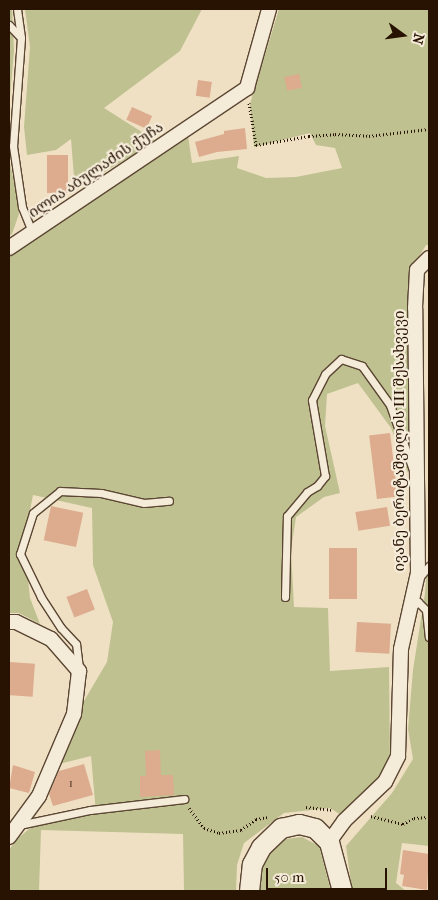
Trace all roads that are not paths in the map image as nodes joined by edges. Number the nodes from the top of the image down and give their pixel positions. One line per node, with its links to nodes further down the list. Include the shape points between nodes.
1 (17, 9): 4 (lane, ილია აბულაძის ქუჩა)
2 (269, 9): 5 (street, ილია აბულაძის ქუჩა, via 247,88)
3 (9, 25): 4 (lane)
4 (21, 38): 5 (lane, ილია აბულაძის ქუჩა, via 14,146 22,207)
5 (32, 232): 6 (street)
6 (9, 248)
7 (429, 258): 8 (street, ივანე ბერიტაშვილის III შესახვევი, via 417,270)
8 (416, 480): 11 (street, ივანე ბერიტაშვილის III შესახვევი, via 419,519); 12 (lane, via 390,405 362,366 341,359 325,374 312,400 324,476 318,486 307,492 286,516)
9 (170, 501): 16 (lane, via 144,503 101,493 60,491 33,513 20,554 41,597 76,644)
10 (429, 566): 11 (lane)
11 (416, 581): 13 (street, ივანე ბერიტაშვილის III შესახვევი)
12 (284, 597)
13 (410, 609): 15 (lane, via 418,602 426,610); 19 (street, ივანე ბერიტაშვილის III შესახვევი, via 401,649 398,756 385,782 353,812)
14 (9, 622): 16 (street, via 16,622 51,639)
15 (429, 637)
16 (79, 671): 18 (street, via 74,714 39,796)
17 (184, 799): 18 (lane, via 90,810)
18 (13, 831)
19 (329, 842): 20 (main road, via 315,828 299,824 280,828 261,847 252,864); 21 (main road)
20 (249, 891)
21 (342, 891)

